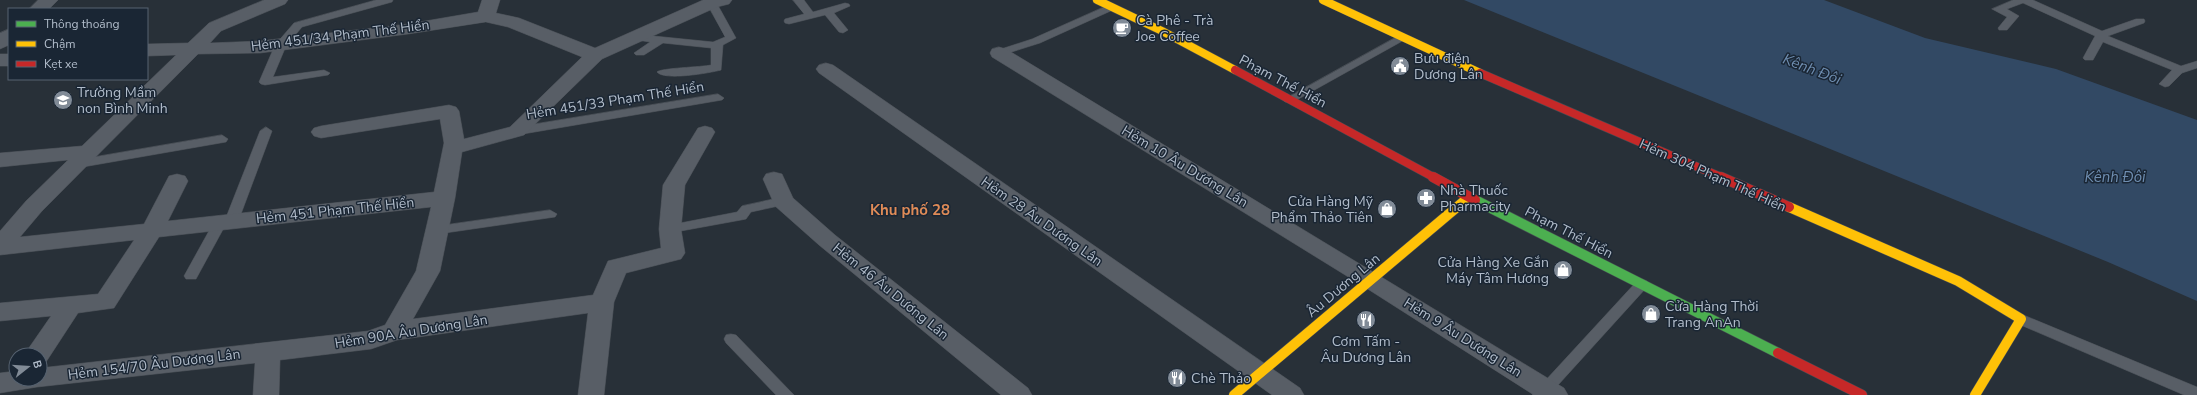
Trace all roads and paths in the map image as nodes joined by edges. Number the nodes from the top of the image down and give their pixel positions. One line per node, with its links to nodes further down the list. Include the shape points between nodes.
1 (49, 0): 12 (street)
2 (280, 0): 28 (street, via 215,27)
3 (388, 0): 26 (lane, via 298,25)
4 (491, 0): 15 (street)
5 (798, 0): 14 (lane)
6 (1097, 0): 11 (street, Phạm Thế Hiển)
7 (1323, 0): 21 (street, Hẻm 304 Phạm Thế Hiển)
8 (2023, 0): 18 (lane, via 1997,9 2014,16); 22 (lane)
9 (715, 1): 25 (lane, via 731,38); 27 (street)
10 (846, 6): 13 (lane)
11 (1111, 7): 30 (lane, via 1036,41); 40 (street, Phạm Thế Hiển, via 1162,31)
12 (39, 8)
13 (827, 11): 14 (lane); 19 (lane)
14 (811, 16): 16 (lane)
15 (486, 17): 26 (street, Hẻm 451/34 Phạm Thế Hiển); 31 (street, Hẻm 451/34 Phạm Thế Hiển, via 513,22)
16 (789, 21)
17 (2140, 21): 22 (lane)
18 (2002, 28)
19 (843, 30)
20 (8, 36): 24 (street)
21 (1402, 36): 40 (lane); 66 (street, Hẻm 304 Phạm Thế Hiển, via 1491,78 1958,281)
22 (2101, 36): 32 (lane); 35 (lane)
23 (662, 40): 25 (lane); 27 (lane); 27 (lane)
24 (0, 43)
25 (717, 44): 36 (lane, via 718,68)
26 (281, 45): 28 (street, Hẻm 451/34 Phạm Thế Hiển); 37 (lane, via 265,82)
27 (637, 45): 31 (street)
28 (194, 48): 29 (street, Hẻm 451/34 Phạm Thế Hiển); 47 (street)
29 (148, 50)
30 (999, 53): 61 (street, Hẻm 10 Âu Dương Lân)
31 (596, 55): 42 (street)
32 (2089, 58)
33 (2197, 64): 35 (lane)
34 (826, 68): 71 (street, Hẻm 28 Âu Dương Lân)
35 (2181, 70): 38 (lane)
36 (663, 72)
37 (324, 74)
38 (2165, 84)
39 (718, 98): 42 (lane, Hẻm 451/33 Phạm Thế Hiển)
40 (1289, 100): 51 (street, Phạm Thế Hiển)
41 (266, 131): 55 (lane)
42 (517, 131): 46 (street)
43 (321, 132): 46 (street, via 449,111 454,143)
44 (705, 132): 56 (street, via 674,184)
45 (222, 139): 47 (lane)
46 (452, 148): 52 (street)
47 (84, 158): 48 (street); 59 (street, via 34,206)
48 (0, 160)
49 (774, 179): 53 (street, Hẻm 46 Âu Dương Lân)
50 (177, 181): 57 (street)
51 (1469, 197): 61 (street, Âu Dương Lân); 62 (street, Phạm Thế Hiển)
52 (444, 198): 55 (street, Hẻm 451 Phạm Thế Hiển); 58 (street)
53 (783, 201): 56 (lane, via 747,209 742,216); 78 (street, Hẻm 46 Âu Dương Lân)
54 (550, 214): 58 (lane)
55 (225, 223): 57 (street, Hẻm 451 Phạm Thế Hiển); 60 (lane)
56 (670, 229): 63 (street, via 673,253 616,267)
57 (152, 230): 59 (street, Hẻm 451 Phạm Thế Hiển); 64 (street, via 105,302)
58 (438, 230): 67 (street, via 428,271)
59 (0, 246)
60 (191, 276)
61 (1371, 280): 71 (street, Âu Dương Lân); 73 (street, Hẻm 9 Âu Dương Lân)
62 (1642, 284): 73 (lane); 81 (street, Phạm Thế Hiển)
63 (602, 302): 67 (street, Hẻm 90A Âu Dương Lân); 76 (street)
64 (71, 305): 65 (street); 69 (street)
65 (0, 312)
66 (2021, 319): 74 (lane, Hẻm 304 Phạm Thế Hiển); 82 (street)
67 (394, 330): 70 (street, Hẻm 90A Âu Dương Lân, via 371,340)
68 (731, 339): 77 (lane)
69 (42, 347)
70 (268, 351): 72 (street, Hẻm 154/70 Âu Dương Lân); 75 (street)
71 (1259, 374): 79 (street, Âu Dương Lân); 80 (street, Hẻm 28 Âu Dương Lân)
72 (48, 377)
73 (1547, 393)
74 (2197, 394)
75 (266, 395)
76 (591, 395)
77 (786, 395)
78 (1019, 395)
79 (1234, 395)
80 (1291, 395)
81 (1862, 395)
82 (1975, 395)

